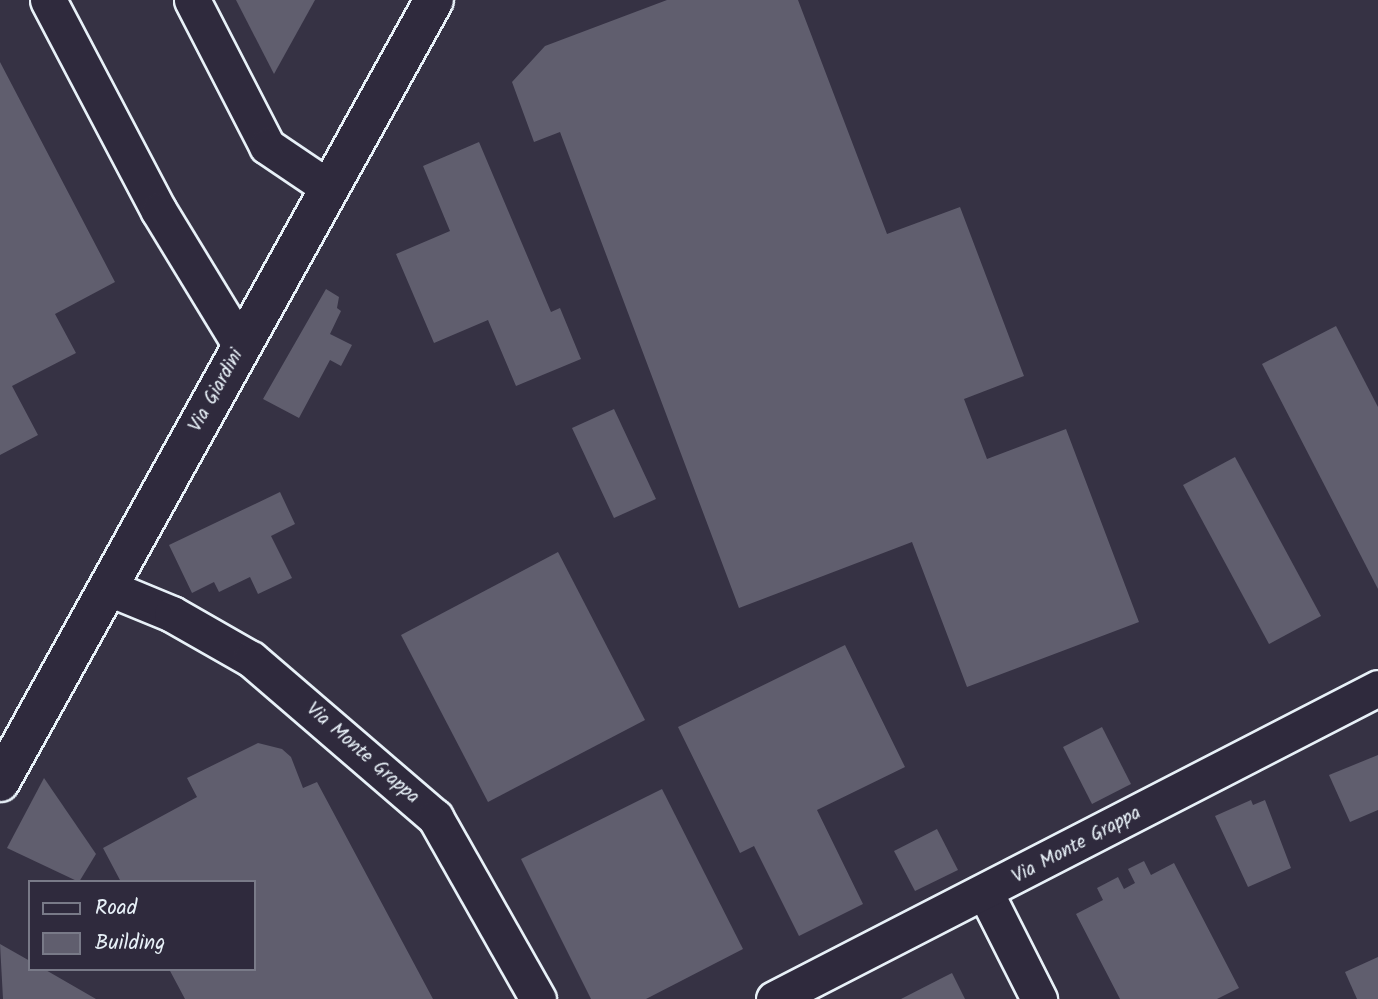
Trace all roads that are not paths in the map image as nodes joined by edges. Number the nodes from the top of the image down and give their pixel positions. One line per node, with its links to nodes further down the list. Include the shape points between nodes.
1 (48, 0): 5 (street, via 159,211)
2 (192, 0): 4 (street, via 267,146)
3 (434, 0): 4 (main road, Via Giardini)
4 (329, 188): 5 (main road, Via Giardini)
5 (242, 346): 6 (main road, Via Giardini)
6 (109, 588): 8 (main road, Via Giardini); 10 (street, Via Monte Grappa, via 172,614 251,659 435,817)
7 (1378, 688): 9 (street, Via Monte Grappa)
8 (0, 782)
9 (986, 894): 11 (street, Via Monte Grappa); 12 (street)
10 (538, 999)
11 (774, 999)
12 (1039, 999)

